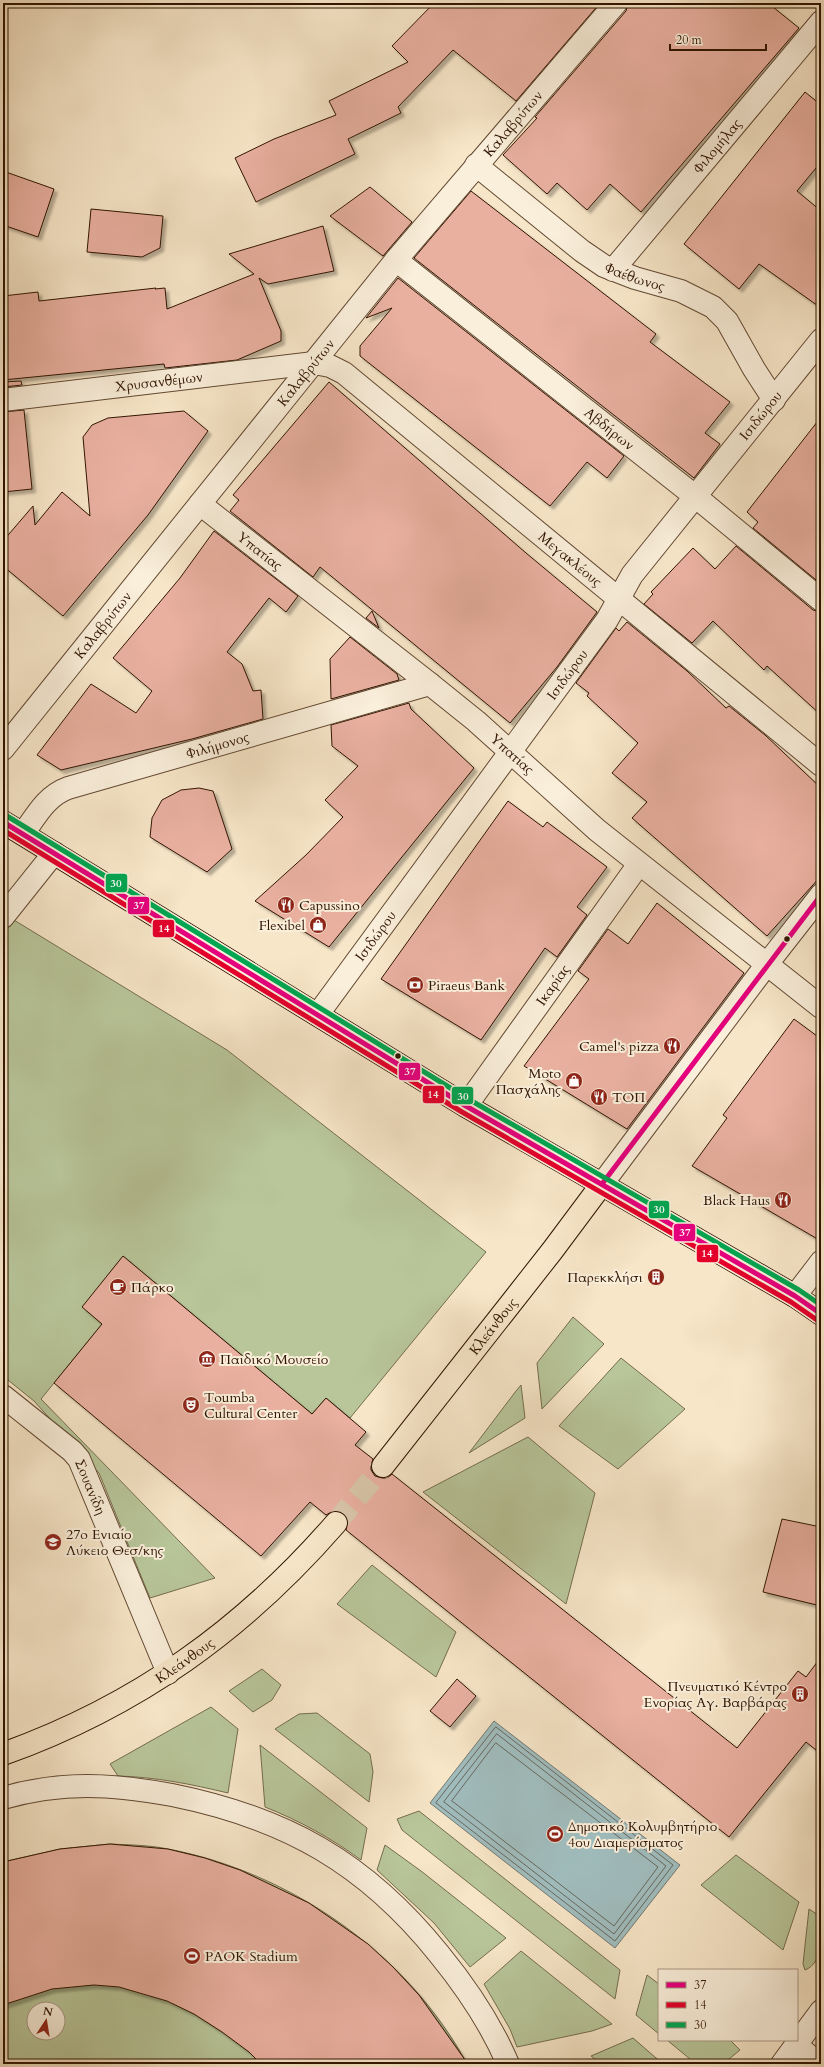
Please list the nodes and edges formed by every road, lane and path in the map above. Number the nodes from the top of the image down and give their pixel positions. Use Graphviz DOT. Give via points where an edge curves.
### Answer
graph roads {
  1 [pos="616,3"];
  2 [pos="821,22"];
  3 [pos="476,165"];
  4 [pos="396,260"];
  5 [pos="613,270"];
  6 [pos="821,340"];
  7 [pos="314,363"];
  8 [pos="3,400"];
  9 [pos="774,400"];
  10 [pos="696,497"];
  11 [pos="200,504"];
  12 [pos="620,598"];
  13 [pos="821,600"];
  14 [pos="430,684"];
  15 [pos="3,749"];
  16 [pos="509,751"];
  17 [pos="821,765"];
  18 [pos="3,822"];
  19 [pos="23,834"];
  20 [pos="54,853"];
  21 [pos="639,864"];
  22 [pos="821,895"];
  23 [pos="3,916"];
  24 [pos="767,964"];
  25 [pos="821,1007"];
  26 [pos="318,1014"];
  27 [pos="466,1106"];
  28 [pos="602,1184"];
  29 [pos="821,1262"];
  30 [pos="796,1296"];
  31 [pos="821,1314"];
  32 [pos="3,1396"];
  33 [pos="383,1466"];
  34 [pos="336,1523"];
  35 [pos="168,1673"];
  36 [pos="3,1754"];
  37 [pos="3,1798"];
  38 [pos="821,2011"];
  39 [pos="796,2045"];
  40 [pos="508,2064"];
  41 [pos="782,2064"];
  42 [pos="819,2064"];
  1 -- 3 [label="street, Καλαβρύτων"];
  2 -- 5 [label="street, Φιλομήλας"];
  3 -- 4 [label="street, Καλαβρύτων"];
  3 -- 5 [label="street, Φαέθωνος" via="582,251"];
  4 -- 7 [label="street, Καλαβρύτων"];
  4 -- 10 [label="street, Αβδήρων"];
  5 -- 9 [label="street, Φαέθωνος" via="682,292 713,307 730,326"];
  6 -- 9 [label="street, Ισιδώρου"];
  7 -- 8 [label="street, Χρυσανθέμων"];
  7 -- 11 [label="street, Καλαβρύτων"];
  7 -- 12 [label="street, Μεγακλέους" via="330,366 344,373"];
  9 -- 10 [label="street, Ισιδώρου"];
  10 -- 12 [label="street, Ισιδώρου" via="632,575"];
  10 -- 13 [label="street, Αβδήρων"];
  11 -- 14 [label="street, Υπατίας"];
  11 -- 15 [label="street, Καλαβρύτων"];
  12 -- 16 [label="street, Ισιδώρου"];
  12 -- 17 [label="street, Μεγακλέους"];
  14 -- 16 [label="street, Υπατίας"];
  14 -- 19 [label="street, Φιλήμονος" via="59,791 46,802"];
  16 -- 21 [label="street, Υπατίας"];
  16 -- 26 [label="street, Ισιδώρου"];
  18 -- 19 [label="main road"];
  19 -- 20 [label="main road"];
  20 -- 23 [label="street"];
  20 -- 26 [label="main road"];
  21 -- 24 [label="street, Υπατίας"];
  21 -- 27 [label="street, Ικαρίας"];
  22 -- 24 [label="street"];
  24 -- 25 [label="street, Υπατίας"];
  24 -- 28 [label="street"];
  26 -- 27 [label="main road"];
  27 -- 28 [label="main road"];
  28 -- 30 [label="main road"];
  28 -- 33 [label="main road, Κλεάνθους"];
  29 -- 30 [label="street"];
  30 -- 31 [label="main road"];
  32 -- 35 [label="street, Σουανίδη" via="79,1459"];
  34 -- 35 [label="main road, Κλεάνθους" via="263,1599 231,1627"];
  35 -- 36 [label="main road, Κλεάνθους" via="138,1692 62,1731"];
  37 -- 40 [label="street" via="61,1786 98,1786 153,1792 244,1814 306,1840 346,1864 388,1897 408,1917 457,1976 485,2019"];
  38 -- 39 [label="street"];
  39 -- 41 [label="street"];
  39 -- 42 [label="street"];
}
